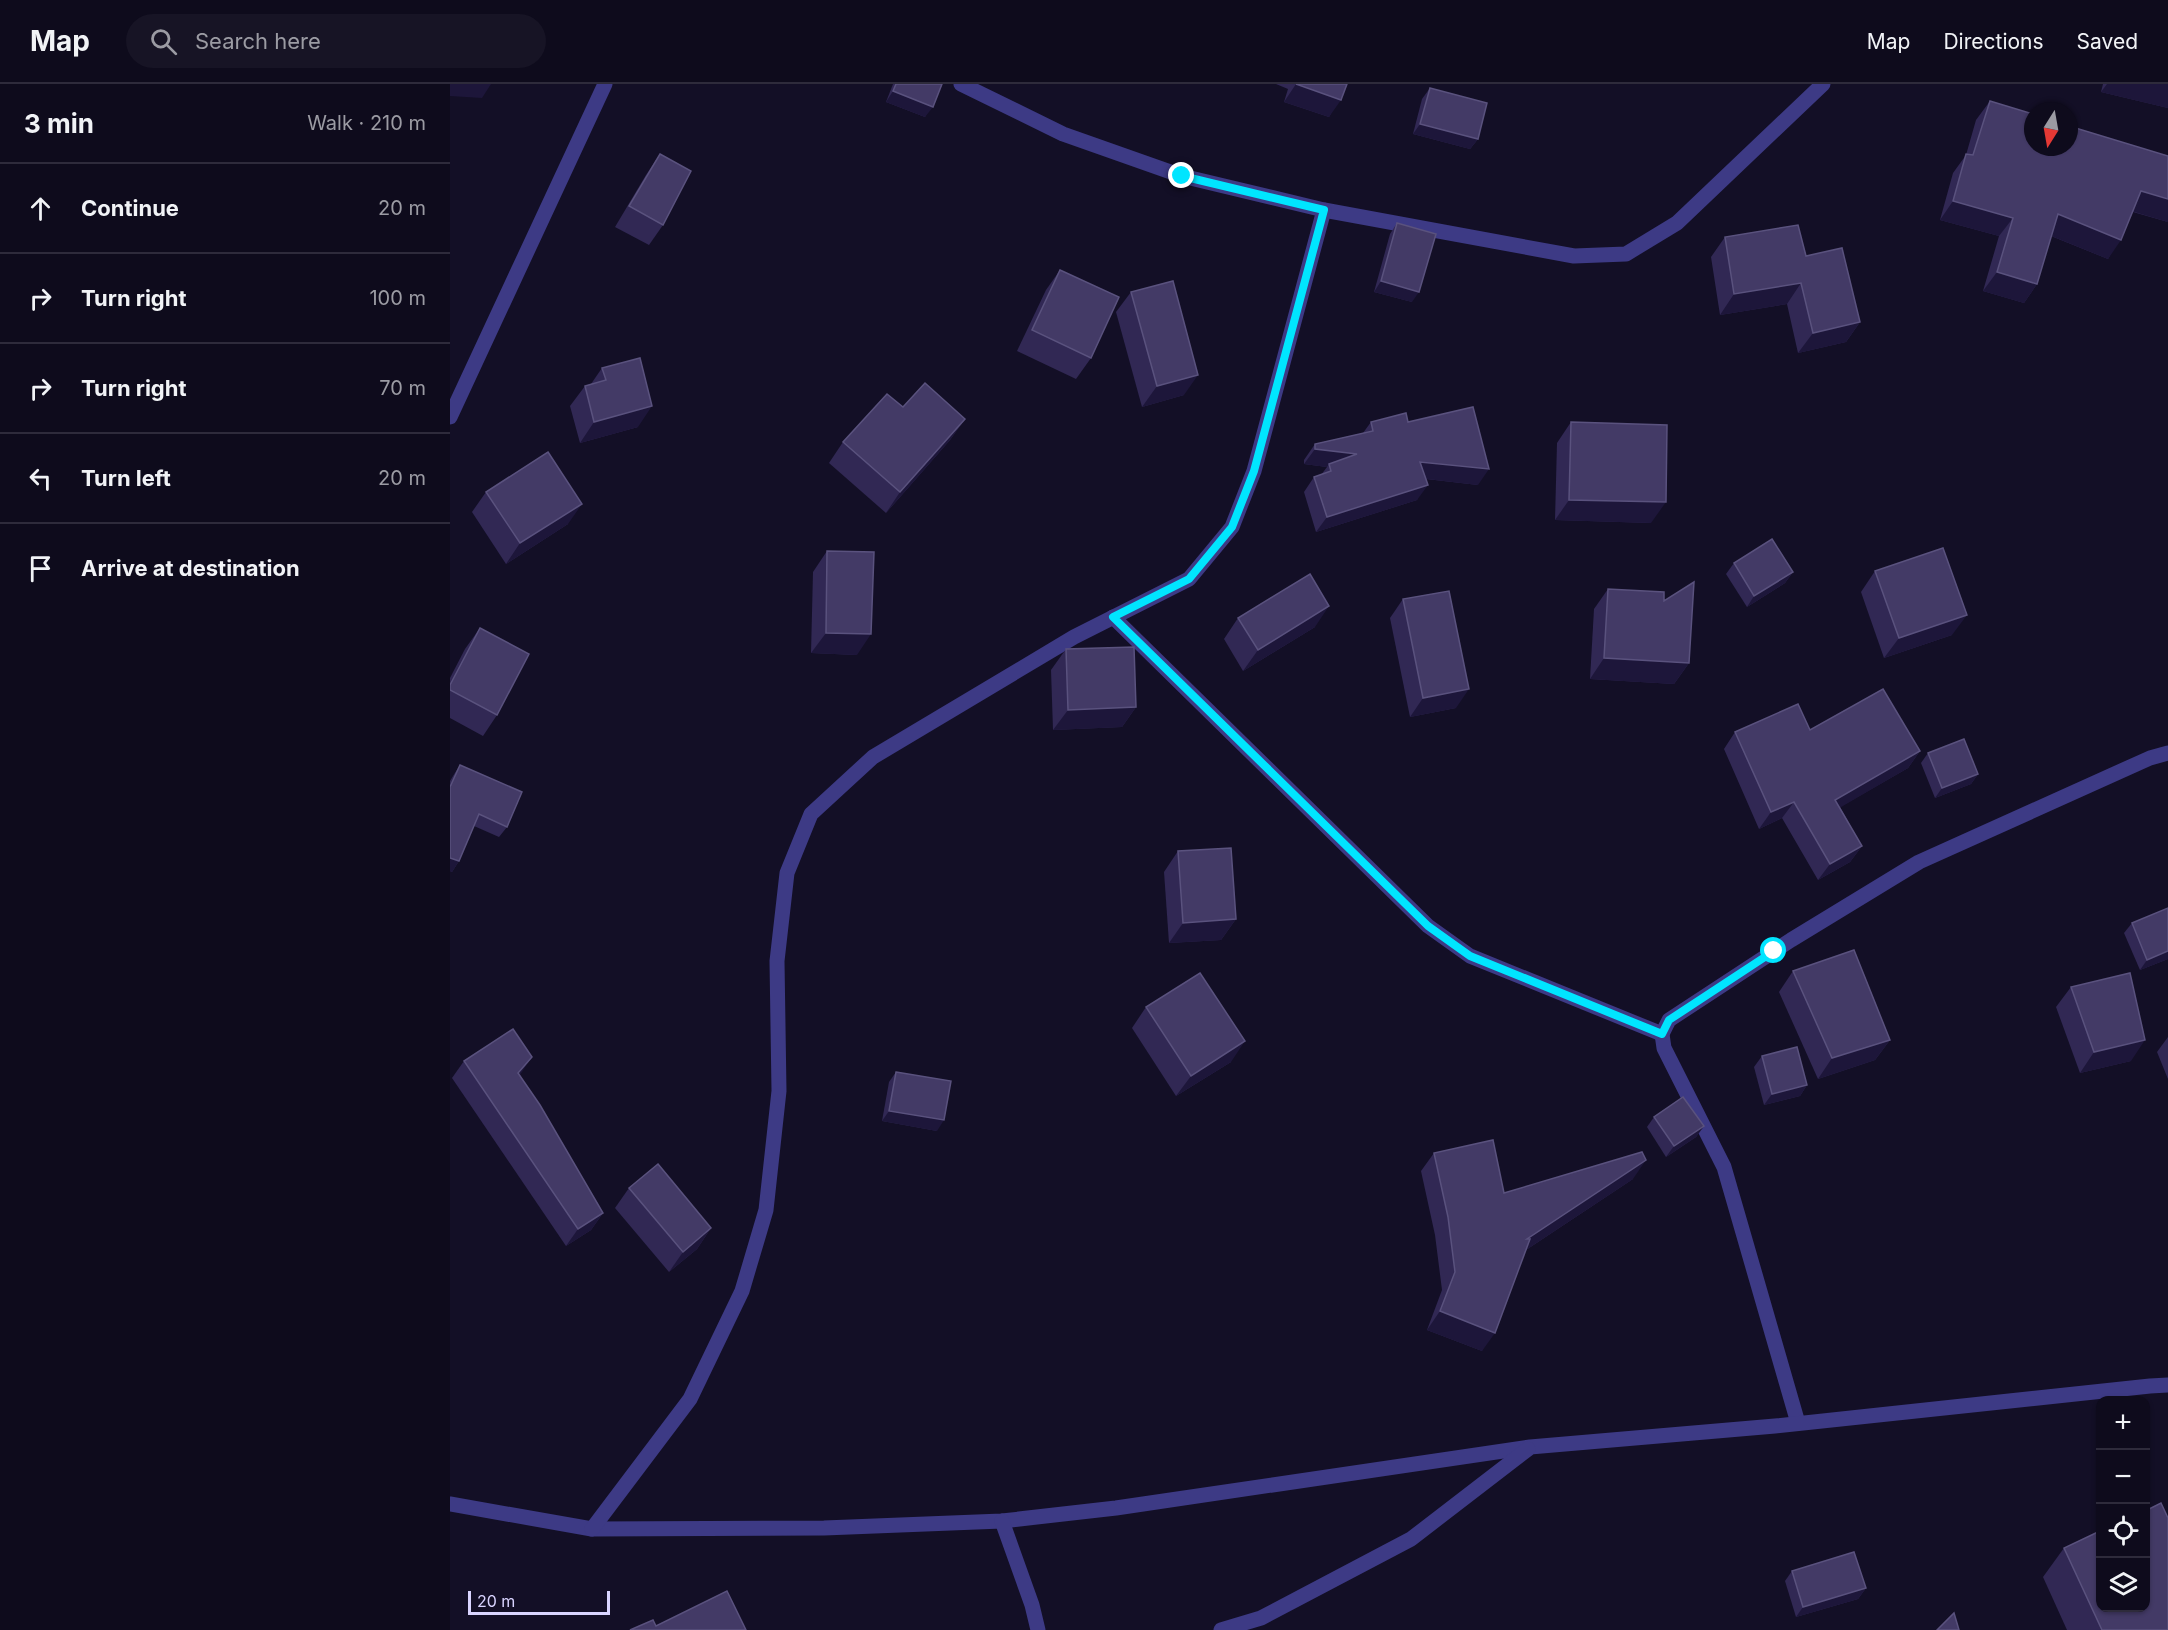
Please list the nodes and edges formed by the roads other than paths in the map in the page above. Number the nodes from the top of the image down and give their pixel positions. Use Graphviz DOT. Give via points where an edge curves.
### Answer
graph roads {
  1 [pos="605,84"];
  2 [pos="961,84"];
  3 [pos="1823,84"];
  4 [pos="1324,210"];
  5 [pos="450,417"];
  6 [pos="1113,617"];
  7 [pos="2168,753"];
  8 [pos="1662,1034"];
  9 [pos="2168,1386"];
  10 [pos="1798,1423"];
  11 [pos="1530,1447"];
  12 [pos="450,1504"];
  13 [pos="1002,1521"];
  14 [pos="592,1529"];
  15 [pos="1038,1630"];
  16 [pos="1221,1630"];
  1 -- 5 [label="street"];
  2 -- 4 [label="street" via="1062,134 1182,176"];
  3 -- 4 [label="street" via="1677,223 1626,254 1574,256"];
  4 -- 6 [label="street" via="1254,471 1232,527 1189,579"];
  6 -- 8 [label="street" via="1428,926 1470,956"];
  6 -- 14 [label="street" via="873,757 811,814 787,873 777,961 779,1091 766,1210 742,1291 690,1399"];
  7 -- 8 [label="street" via="1919,862 1669,1020"];
  8 -- 10 [label="street" via="1664,1048 1724,1167"];
  9 -- 10 [label="street"];
  10 -- 11 [label="street"];
  11 -- 13 [label="street"];
  11 -- 16 [label="street" via="1411,1539 1260,1618"];
  12 -- 14 [label="street"];
  13 -- 14 [label="street" via="824,1528"];
  13 -- 15 [label="street"];
}
